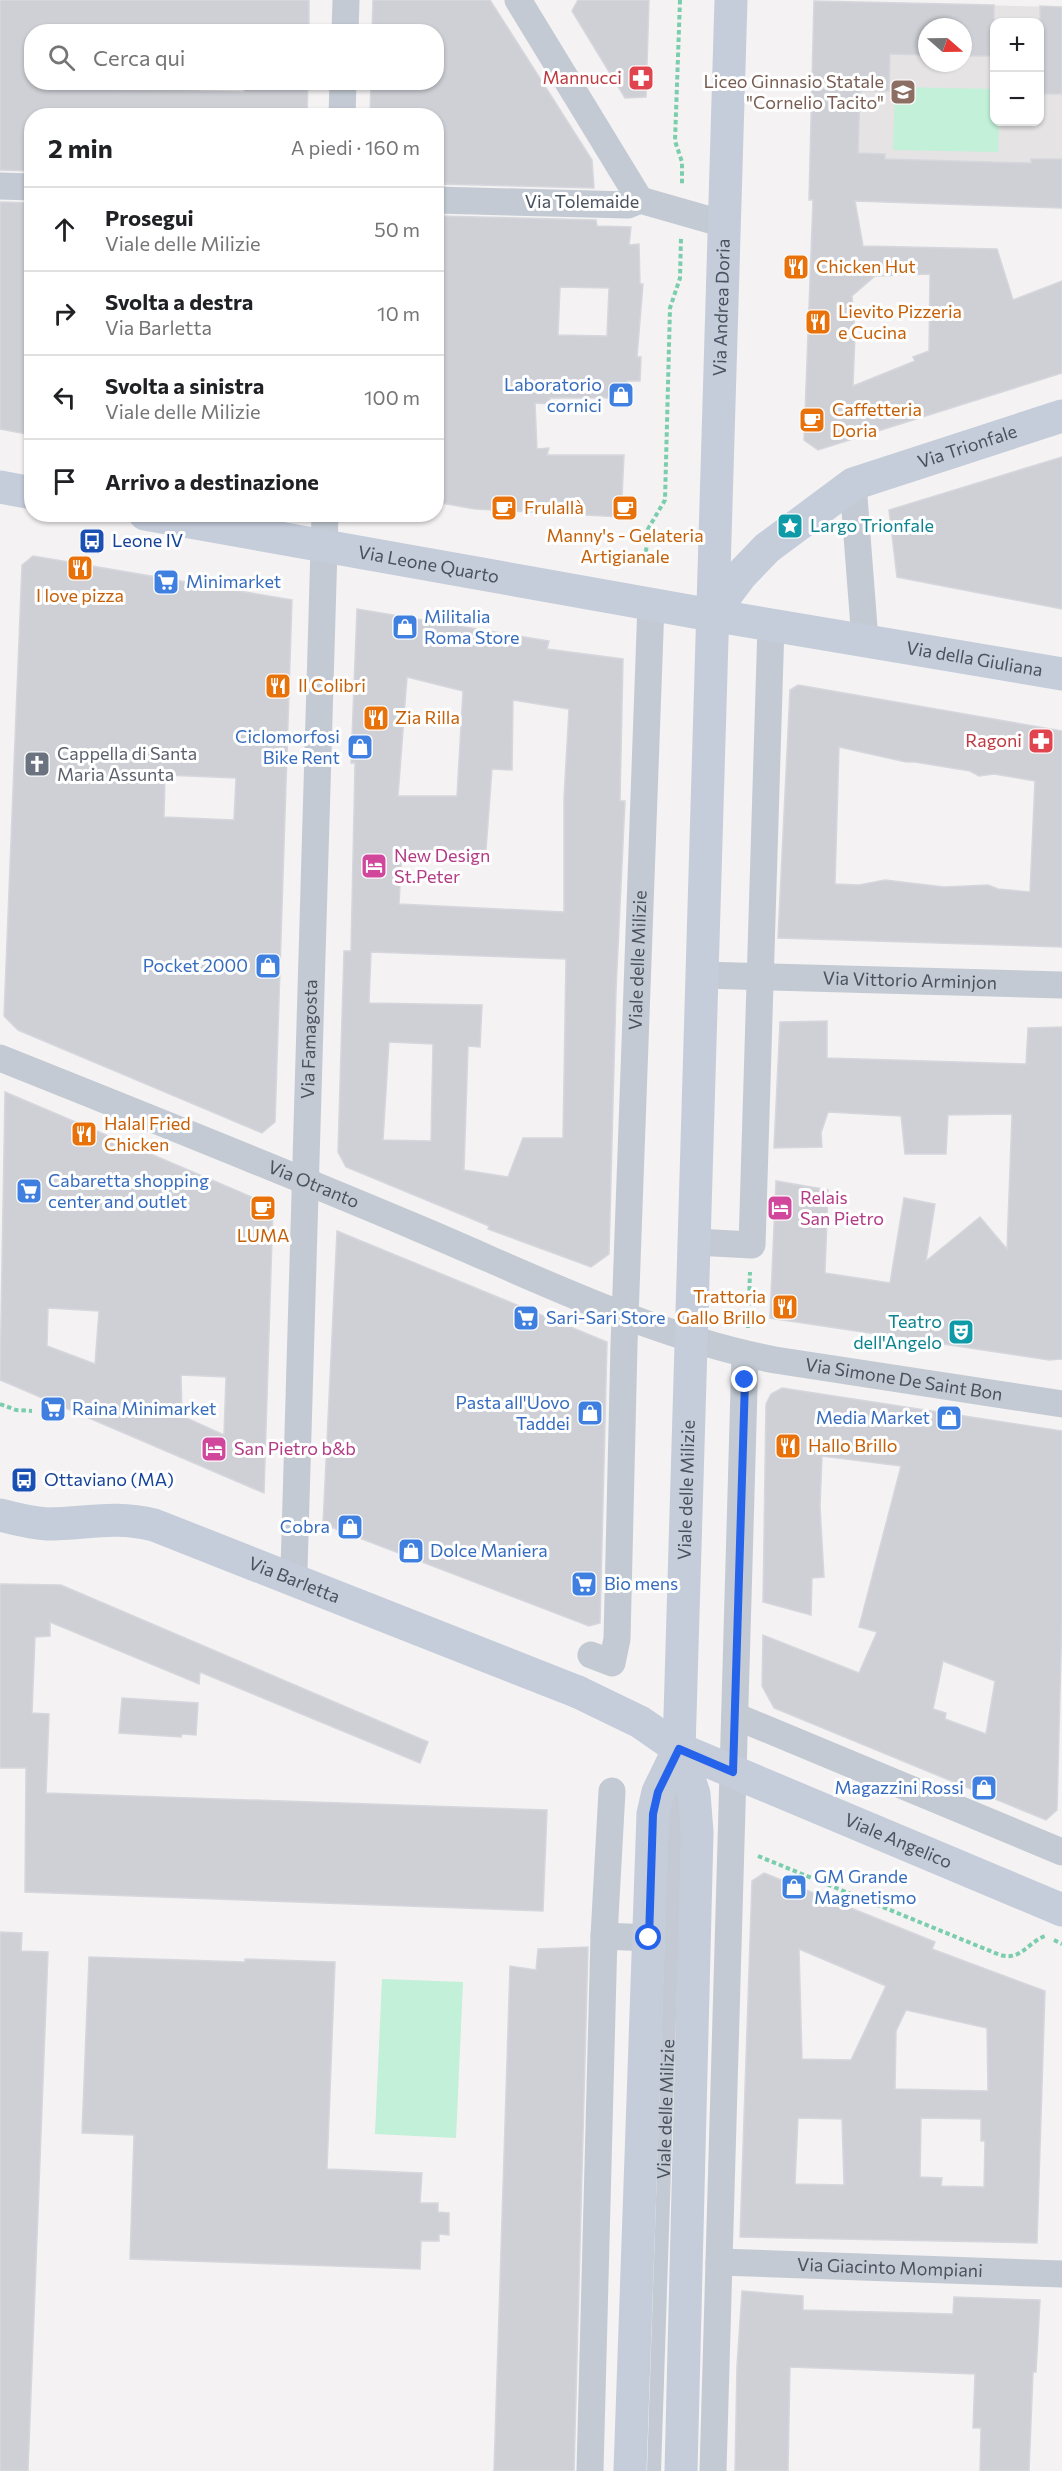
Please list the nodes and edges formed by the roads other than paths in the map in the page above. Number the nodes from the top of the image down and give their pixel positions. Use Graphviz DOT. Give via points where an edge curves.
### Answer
graph roads {
  1 [pos="346,0"];
  2 [pos="518,0"];
  3 [pos="731,0"];
  4 [pos="345,24"];
  5 [pos="343,90"];
  6 [pos="342,108"];
  7 [pos="0,186"];
  8 [pos="24,187"];
  9 [pos="444,200"];
  10 [pos="640,200"];
  11 [pos="724,224"];
  12 [pos="1062,416"];
  13 [pos="863,480"];
  14 [pos="0,488"];
  15 [pos="24,492"];
  16 [pos="188,522"];
  17 [pos="325,522"];
  18 [pos="324,547"];
  19 [pos="651,604"];
  20 [pos="711,615"];
  21 [pos="771,625"];
  22 [pos="876,642"];
  23 [pos="1062,674"];
  24 [pos="702,975"];
  25 [pos="760,976"];
  26 [pos="1062,985"];
  27 [pos="0,1058"];
  28 [pos="306,1180"];
  29 [pos="695,1242"];
  30 [pos="625,1316"];
  31 [pos="691,1338"];
  32 [pos="745,1354"];
  33 [pos="1062,1404"];
  34 [pos="0,1515"];
  35 [pos="295,1533"];
  36 [pos="294,1569"];
  37 [pos="602,1659"];
  38 [pos="735,1716"];
  39 [pos="679,1749"];
  40 [pos="733,1772"];
  41 [pos="612,1791"];
  42 [pos="1062,1852"];
  43 [pos="1053,1923"];
  44 [pos="604,1936"];
  45 [pos="649,1938"];
  46 [pos="708,2064"];
  47 [pos="719,2262"];
  48 [pos="1062,2274"];
  49 [pos="680,2467"];
  50 [pos="590,2471"];
  51 [pos="630,2471"];
  52 [pos="713,2471"];
  1 -- 4 [label="street"];
  2 -- 10 [label="street"];
  3 -- 11 [label="street, Via Andrea Doria"];
  5 -- 6 [label="street"];
  7 -- 8 [label="street"];
  9 -- 10 [label="street, Via Tolemaide" via="628,206"];
  10 -- 11 [label="street, Via Tolemaide"];
  11 -- 20 [label="street, Via Andrea Doria"];
  12 -- 13 [label="street, Via Trionfale"];
  13 -- 20 [label="street" via="766,548"];
  13 -- 22 [label="street"];
  14 -- 15 [label="street"];
  16 -- 18 [label="street, Via Leone Quarto"];
  17 -- 18 [label="street, Via Famagosta"];
  18 -- 19 [label="street, Via Leone Quarto"];
  18 -- 28 [label="street, Via Famagosta"];
  19 -- 20 [label="street, Via Leone Quarto"];
  19 -- 30 [label="street, Viale delle Milizie"];
  20 -- 21 [label="street"];
  20 -- 24 [label="street, Viale delle Milizie"];
  21 -- 22 [label="street"];
  21 -- 25 [label="street"];
  22 -- 23 [label="street, Via della Giuliana"];
  24 -- 25 [label="street, Via Vittorio Arminjon"];
  24 -- 29 [label="street, Viale delle Milizie"];
  25 -- 26 [label="street, Via Vittorio Arminjon"];
  25 -- 29 [label="street" via="752,1245"];
  27 -- 28 [label="street, Via Otranto"];
  28 -- 30 [label="street, Via Otranto"];
  28 -- 35 [label="street, Via Famagosta"];
  29 -- 31 [label="street, Viale delle Milizie"];
  30 -- 31 [label="street"];
  30 -- 37 [label="street, Viale delle Milizie" via="617,1639"];
  31 -- 32 [label="street, Via Simone De Saint Bon"];
  31 -- 39 [label="street, Viale delle Milizie"];
  32 -- 33 [label="street, Via Simone De Saint Bon"];
  32 -- 38 [label="street, Viale delle Milizie"];
  34 -- 39 [label="street, Via Barletta" via="44,1524 108,1518 154,1525 578,1692 633,1718"];
  35 -- 36 [label="street, Via Barletta"];
  38 -- 40 [label="street, Viale delle Milizie"];
  38 -- 42 [label="street"];
  39 -- 40 [label="street, Via Barletta"];
  39 -- 45 [label="street, Viale delle Milizie" via="658,1792 653,1814"];
  39 -- 46 [label="street, Viale delle Milizie" via="697,1810"];
  39 -- 49 [label="lane, Viale delle Milizie" via="675,1806"];
  40 -- 43 [label="street, Viale Angelico"];
  40 -- 46 [label="street, Viale delle Milizie"];
  41 -- 44 [label="street"];
  44 -- 45 [label="street"];
  44 -- 50 [label="street"];
  45 -- 51 [label="street, Viale delle Milizie"];
  46 -- 47 [label="street, Viale delle Milizie"];
  46 -- 49 [label="street, Viale delle Milizie"];
  47 -- 48 [label="street, Via Giacinto Mompiani"];
  47 -- 52 [label="street, Viale delle Milizie"];
}
